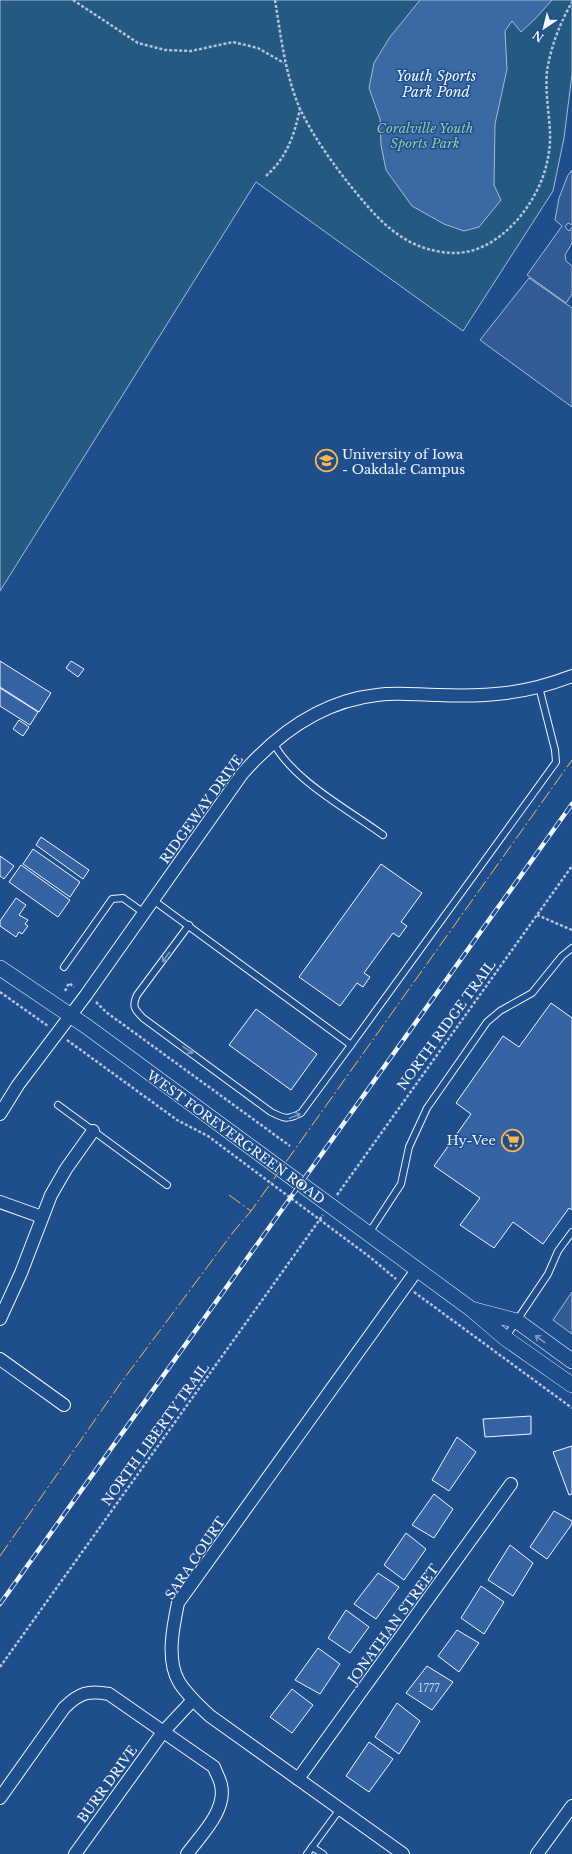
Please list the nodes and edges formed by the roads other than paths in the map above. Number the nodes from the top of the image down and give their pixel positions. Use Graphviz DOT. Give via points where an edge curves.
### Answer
graph roads {
  1 [pos="572,676"];
  2 [pos="539,687"];
  3 [pos="274,742"];
  4 [pos="383,835"];
  5 [pos="153,900"];
  6 [pos="144,913"];
  7 [pos="189,925"];
  8 [pos="572,948"];
  9 [pos="64,967"];
  10 [pos="0,968"];
  11 [pos="71,1015"];
  12 [pos="351,1045"];
  13 [pos="58,1105"];
  14 [pos="0,1114"];
  15 [pos="93,1131"];
  16 [pos="167,1185"];
  17 [pos="0,1202"];
  18 [pos="42,1217"];
  19 [pos="572,1232"];
  20 [pos="368,1234"];
  21 [pos="418,1270"];
  22 [pos="471,1308"];
  23 [pos="0,1320"];
  24 [pos="517,1321"];
  25 [pos="505,1338"];
  26 [pos="0,1359"];
  27 [pos="572,1361"];
  28 [pos="572,1385"];
  29 [pos="64,1405"];
  30 [pos="511,1484"];
  31 [pos="193,1700"];
  32 [pos="163,1732"];
  33 [pos="298,1779"];
  34 [pos="0,1798"];
  35 [pos="572,1806"];
  36 [pos="340,1809"];
  37 [pos="312,1846"];
  38 [pos="75,1854"];
  39 [pos="187,1854"];
  40 [pos="307,1854"];
  41 [pos="323,1854"];
  42 [pos="403,1854"];
  43 [pos="537,1854"];
  1 -- 2 [label="street, RIDGEWAY DRIVE"];
  2 -- 3 [label="street, RIDGEWAY DRIVE" via="499,695 378,695 334,706 308,717"];
  2 -- 12 [label="lane" via="556,762"];
  3 -- 4 [label="lane" via="279,754 295,773"];
  3 -- 5 [label="street, RIDGEWAY DRIVE" via="262,751 242,774"];
  5 -- 6 [label="street, RIDGEWAY DRIVE"];
  5 -- 7 [label="lane"];
  6 -- 9 [label="lane" via="123,898 112,900"];
  6 -- 11 [label="street, RIDGEWAY DRIVE"];
  7 -- 12 [label="lane"];
  7 -- 12 [label="lane, one-way" via="137,995 133,1004 134,1010 143,1018 284,1119 301,1113"];
  8 -- 20 [label="lane" via="562,956 532,993 500,1011 487,1022 427,1108 409,1147 401,1184"];
  10 -- 11 [label="street, WEST FOREVERGREEN ROAD"];
  11 -- 14 [label="street, RIDGEWAY DRIVE" via="18,1084"];
  11 -- 20 [label="street, WEST FOREVERGREEN ROAD"];
  13 -- 15 [label="lane"];
  15 -- 16 [label="lane"];
  15 -- 18 [label="street" via="55,1189"];
  17 -- 18 [label="street"];
  18 -- 23 [label="street"];
  19 -- 24 [label="lane"];
  20 -- 21 [label="street, WEST FOREVERGREEN ROAD"];
  21 -- 22 [label="street, WEST FOREVERGREEN ROAD"];
  21 -- 31 [label="street, SARA COURT" via="178,1604 172,1631 172,1656 178,1681"];
  22 -- 24 [label="street, WEST FOREVERGREEN ROAD"];
  22 -- 25 [label="street, WEST FOREVERGREEN ROAD"];
  24 -- 25 [label="lane"];
  27 -- 24 [label="street, WEST FOREVERGREEN ROAD, one-way"];
  25 -- 28 [label="street, WEST FOREVERGREEN ROAD"];
  26 -- 29 [label="street"];
  30 -- 33 [label="street, JONATHAN STREET"];
  31 -- 32 [label="street, BURR DRIVE"];
  31 -- 33 [label="street, SARA COURT" via="210,1716"];
  32 -- 34 [label="street" via="109,1694 94,1691 75,1696"];
  32 -- 38 [label="street, BURR DRIVE"];
  32 -- 39 [label="street" via="214,1767 221,1785 222,1797 217,1812"];
  33 -- 36 [label="street, SARA COURT"];
  35 -- 43 [label="street"];
  36 -- 37 [label="lane"];
  36 -- 42 [label="street, SARA COURT"];
  37 -- 40 [label="lane"];
  37 -- 41 [label="lane"];
}
